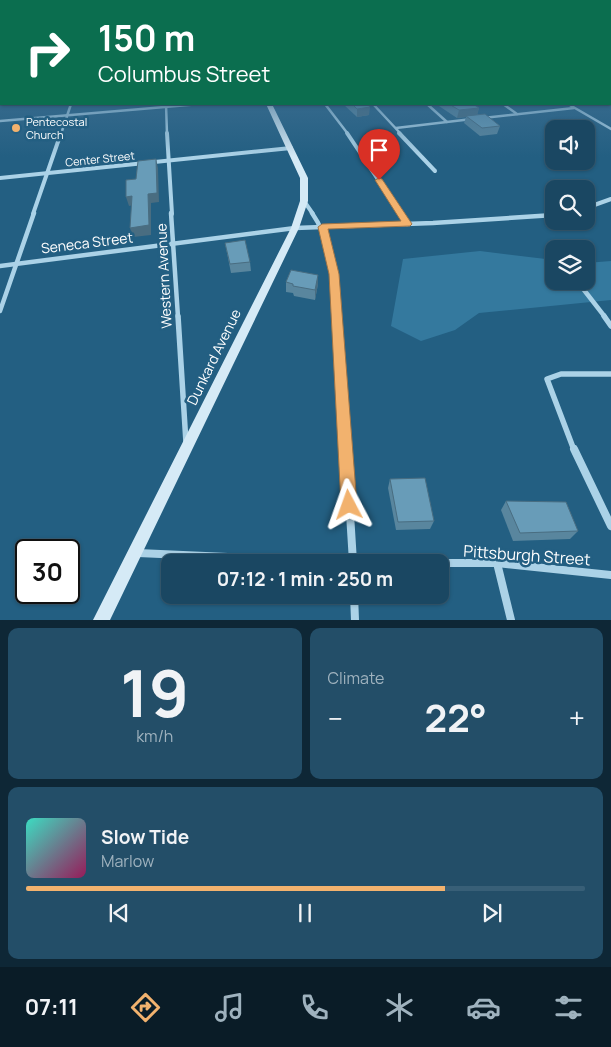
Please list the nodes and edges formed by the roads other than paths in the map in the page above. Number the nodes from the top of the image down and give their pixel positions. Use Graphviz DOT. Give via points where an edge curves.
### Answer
graph roads {
  1 [pos="71,105"];
  2 [pos="166,105"];
  3 [pos="270,105"];
  4 [pos="326,105"];
  5 [pos="374,105"];
  6 [pos="428,105"];
  7 [pos="504,105"];
  8 [pos="570,105"];
  9 [pos="574,108"];
  10 [pos="518,114"];
  11 [pos="67,115"];
  12 [pos="0,121"];
  13 [pos="447,122"];
  14 [pos="396,128"];
  15 [pos="611,129"];
  16 [pos="291,148"];
  17 [pos="169,160"];
  18 [pos="435,171"];
  19 [pos="47,174"];
  20 [pos="0,178"];
  21 [pos="611,198"];
  22 [pos="304,201"];
  23 [pos="595,204"];
  24 [pos="545,216"];
  25 [pos="407,224"];
  26 [pos="322,227"];
  27 [pos="295,228"];
  28 [pos="172,244"];
  29 [pos="16,264"];
  30 [pos="0,266"];
  31 [pos="584,290"];
  32 [pos="0,311"];
  33 [pos="611,326"];
  34 [pos="611,374"];
  35 [pos="186,446"];
  36 [pos="611,526"];
  37 [pos="134,553"];
  38 [pos="161,554"];
  39 [pos="352,554"];
  40 [pos="449,563"];
  41 [pos="497,563"];
  42 [pos="611,575"];
  43 [pos="354,604"];
  44 [pos="101,620"];
  45 [pos="355,620"];
  46 [pos="511,620"];
  1 -- 11 [label="street"];
  2 -- 11 [label="street"];
  2 -- 17 [label="street, Western Avenue"];
  3 -- 16 [label="main road, Dunkard Avenue"];
  4 -- 25 [label="street"];
  5 -- 14 [label="street"];
  6 -- 13 [label="street"];
  7 -- 10 [label="street"];
  8 -- 9 [label="street"];
  9 -- 10 [label="street"];
  9 -- 15 [label="street"];
  10 -- 13 [label="street"];
  11 -- 12 [label="street"];
  11 -- 19 [label="street"];
  13 -- 14 [label="street"];
  14 -- 18 [label="street"];
  16 -- 17 [label="street, Center Street"];
  16 -- 22 [label="main road, Dunkard Avenue" via="304,178"];
  17 -- 19 [label="street, Center Street"];
  17 -- 28 [label="street, Western Avenue"];
  19 -- 20 [label="street, Center Street"];
  19 -- 29 [label="street"];
  21 -- 23 [label="street"];
  22 -- 26 [label="street"];
  22 -- 27 [label="main road, Dunkard Avenue"];
  24 -- 25 [label="street, Seneca Street"];
  25 -- 26 [label="street, Seneca Street"];
  26 -- 27 [label="street, Seneca Street"];
  26 -- 39 [label="street" via="334,274"];
  27 -- 28 [label="street, Seneca Street"];
  27 -- 35 [label="main road, Dunkard Avenue"];
  28 -- 29 [label="street, Seneca Street"];
  28 -- 35 [label="street, Western Avenue"];
  29 -- 30 [label="street, Seneca Street"];
  29 -- 32 [label="street"];
  31 -- 33 [label="street"];
  34 -- 36 [label="street" via="561,374 547,379 570,441"];
  35 -- 37 [label="main road, Dunkard Avenue"];
  37 -- 38 [label="street"];
  37 -- 44 [label="main road, Dunkard Avenue"];
  40 -- 41 [label="street, Pittsburgh Street"];
  41 -- 42 [label="street, Pittsburgh Street"];
  41 -- 46 [label="street"];
  43 -- 45 [label="street"];
}
